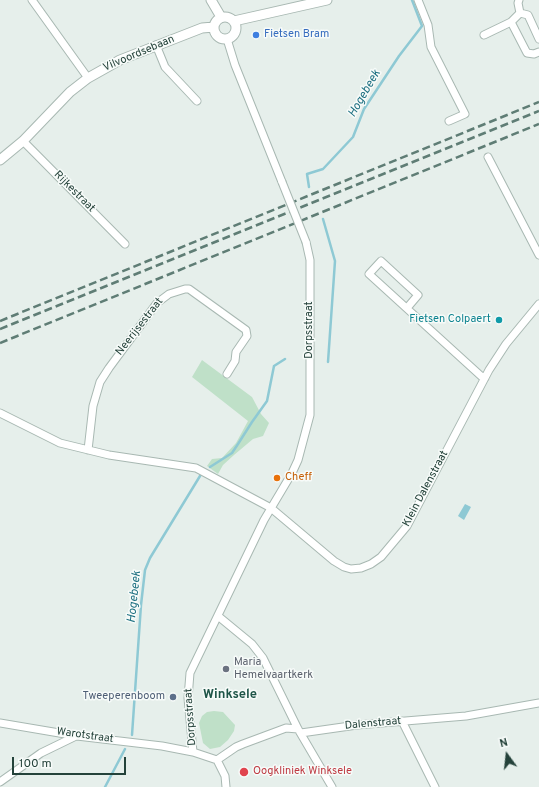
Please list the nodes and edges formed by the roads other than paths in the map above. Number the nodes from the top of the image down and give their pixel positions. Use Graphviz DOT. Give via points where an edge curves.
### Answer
graph roads {
  1 [pos="32,0"];
  2 [pos="211,0"];
  3 [pos="327,0"];
  4 [pos="418,0"];
  5 [pos="519,0"];
  6 [pos="520,13"];
  7 [pos="221,18"];
  8 [pos="234,22"];
  9 [pos="511,22"];
  10 [pos="214,27"];
  11 [pos="484,35"];
  12 [pos="227,39"];
  13 [pos="539,39"];
  14 [pos="156,45"];
  15 [pos="539,52"];
  16 [pos="88,78"];
  17 [pos="197,101"];
  18 [pos="449,121"];
  19 [pos="23,141"];
  20 [pos="488,157"];
  21 [pos="0,160"];
  22 [pos="125,244"];
  23 [pos="539,254"];
  24 [pos="539,304"];
  25 [pos="407,308"];
  26 [pos="227,374"];
  27 [pos="485,378"];
  28 [pos="0,413"];
  29 [pos="88,450"];
  30 [pos="271,508"];
  31 [pos="218,616"];
  32 [pos="539,703"];
  33 [pos="402,721"];
  34 [pos="0,723"];
  35 [pos="299,731"];
  36 [pos="77,736"];
  37 [pos="193,752"];
  38 [pos="217,760"];
  39 [pos="0,782"];
  40 [pos="226,787"];
  41 [pos="332,787"];
  42 [pos="435,787"];
  1 -- 16 [label="street"];
  2 -- 7 [label="street"];
  3 -- 8 [label="street"];
  4 -- 18 [label="street" via="428,25 431,47 465,114"];
  5 -- 6 [label="street"];
  6 -- 9 [label="street"];
  6 -- 13 [label="street" via="528,15"];
  7 -- 8 [label="street" via="230,18"];
  7 -- 10 [label="street"];
  8 -- 12 [label="street" via="236,30"];
  9 -- 11 [label="street"];
  9 -- 15 [label="street" via="527,53"];
  10 -- 12 [label="street" via="219,37"];
  10 -- 14 [label="street, Vilvoordsebaan" via="202,28"];
  12 -- 30 [label="street, Dorpsstraat, bridge" via="306,242 310,260 310,415 298,460"];
  14 -- 16 [label="street, Vilvoordsebaan" via="120,60"];
  14 -- 17 [label="street" via="165,67"];
  16 -- 19 [label="street, Vilvoordsebaan" via="70,92"];
  19 -- 21 [label="street, Vilvoordsebaan"];
  19 -- 22 [label="street, Rijkestraat"];
  20 -- 23 [label="street"];
  24 -- 27 [label="street, Klein Dalenstraat" via="506,344"];
  25 -- 25 [label="street" via="369,274 381,261 418,295"];
  25 -- 27 [label="street"];
  26 -- 29 [label="street, Neerijsestraat" via="236,361 236,352 247,336 246,330 189,289 168,294 157,303 100,382 93,406"];
  27 -- 30 [label="street, Klein Dalenstraat" via="407,526 386,552 371,564 361,568 344,567"];
  28 -- 29 [label="street" via="60,443"];
  29 -- 30 [label="street" via="196,468"];
  30 -- 31 [label="street, Dorpsstraat"];
  31 -- 35 [label="street" via="258,650"];
  31 -- 37 [label="street, Dorpsstraat" via="190,672 188,698"];
  32 -- 33 [label="street, Dalenstraat" via="466,716"];
  33 -- 35 [label="street, Dalenstraat"];
  33 -- 42 [label="street"];
  34 -- 36 [label="street, Warotstraat"];
  35 -- 38 [label="street, Dalenstraat" via="286,728 236,747"];
  35 -- 41 [label="street"];
  36 -- 37 [label="street, Warotstraat"];
  36 -- 39 [label="street" via="41,753"];
  37 -- 38 [label="street, Warotstraat"];
  38 -- 40 [label="street" via="225,776"];
}
